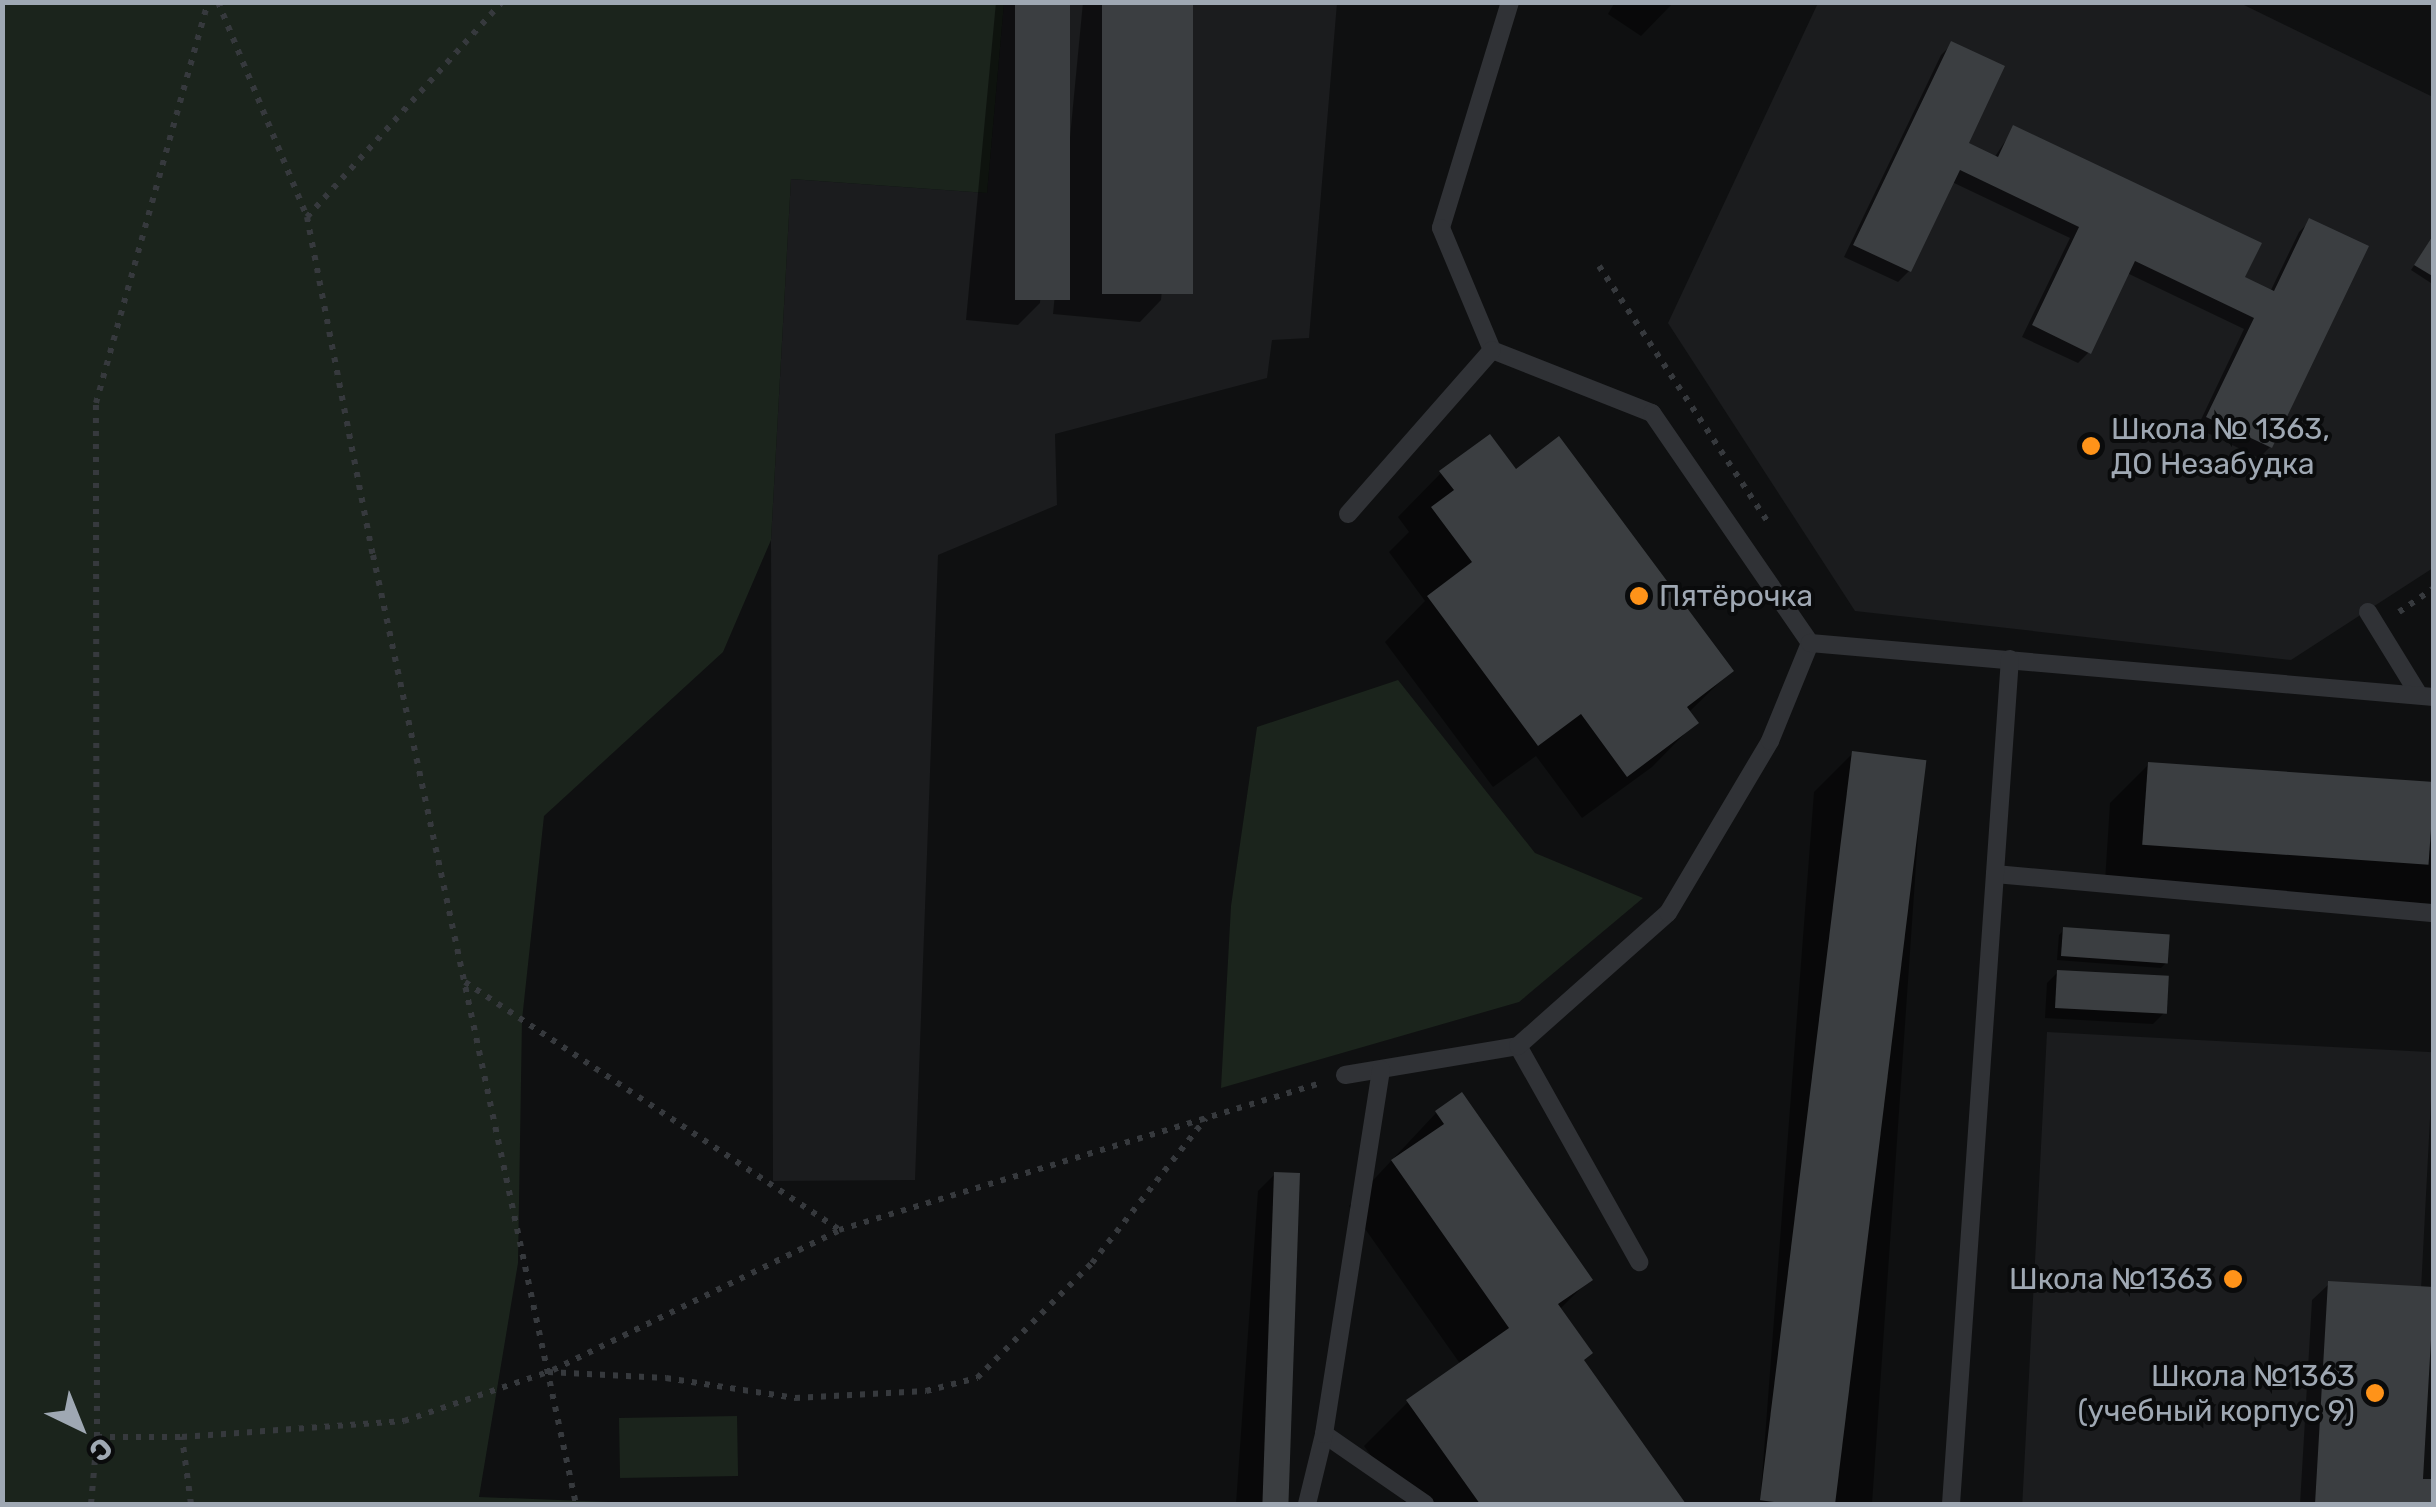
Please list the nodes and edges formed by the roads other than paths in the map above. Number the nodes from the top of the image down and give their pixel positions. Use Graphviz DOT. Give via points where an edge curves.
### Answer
graph roads {
  1 [pos="1510,2"];
  2 [pos="1492,350"];
  3 [pos="1348,514"];
  4 [pos="2372,619"];
  5 [pos="1810,642"];
  6 [pos="2010,660"];
  7 [pos="2426,696"];
  8 [pos="1994,874"];
  9 [pos="2434,913"];
  10 [pos="1518,1046"];
  11 [pos="1381,1068"];
  12 [pos="1346,1076"];
  13 [pos="1639,1262"];
  14 [pos="1324,1434"];
  15 [pos="1307,1504"];
  16 [pos="1425,1504"];
  17 [pos="1951,1504"];
  1 -- 2 [label="lane" via="1441,228"];
  2 -- 3 [label="lane"];
  2 -- 5 [label="lane" via="1652,413"];
  4 -- 7 [label="lane"];
  5 -- 6 [label="lane"];
  5 -- 10 [label="lane" via="1770,741 1668,914"];
  6 -- 7 [label="lane"];
  6 -- 8 [label="lane"];
  8 -- 9 [label="lane"];
  8 -- 17 [label="lane"];
  10 -- 11 [label="lane"];
  10 -- 13 [label="lane"];
  11 -- 12 [label="lane"];
  11 -- 14 [label="lane"];
  14 -- 15 [label="lane"];
  14 -- 16 [label="lane"];
}
